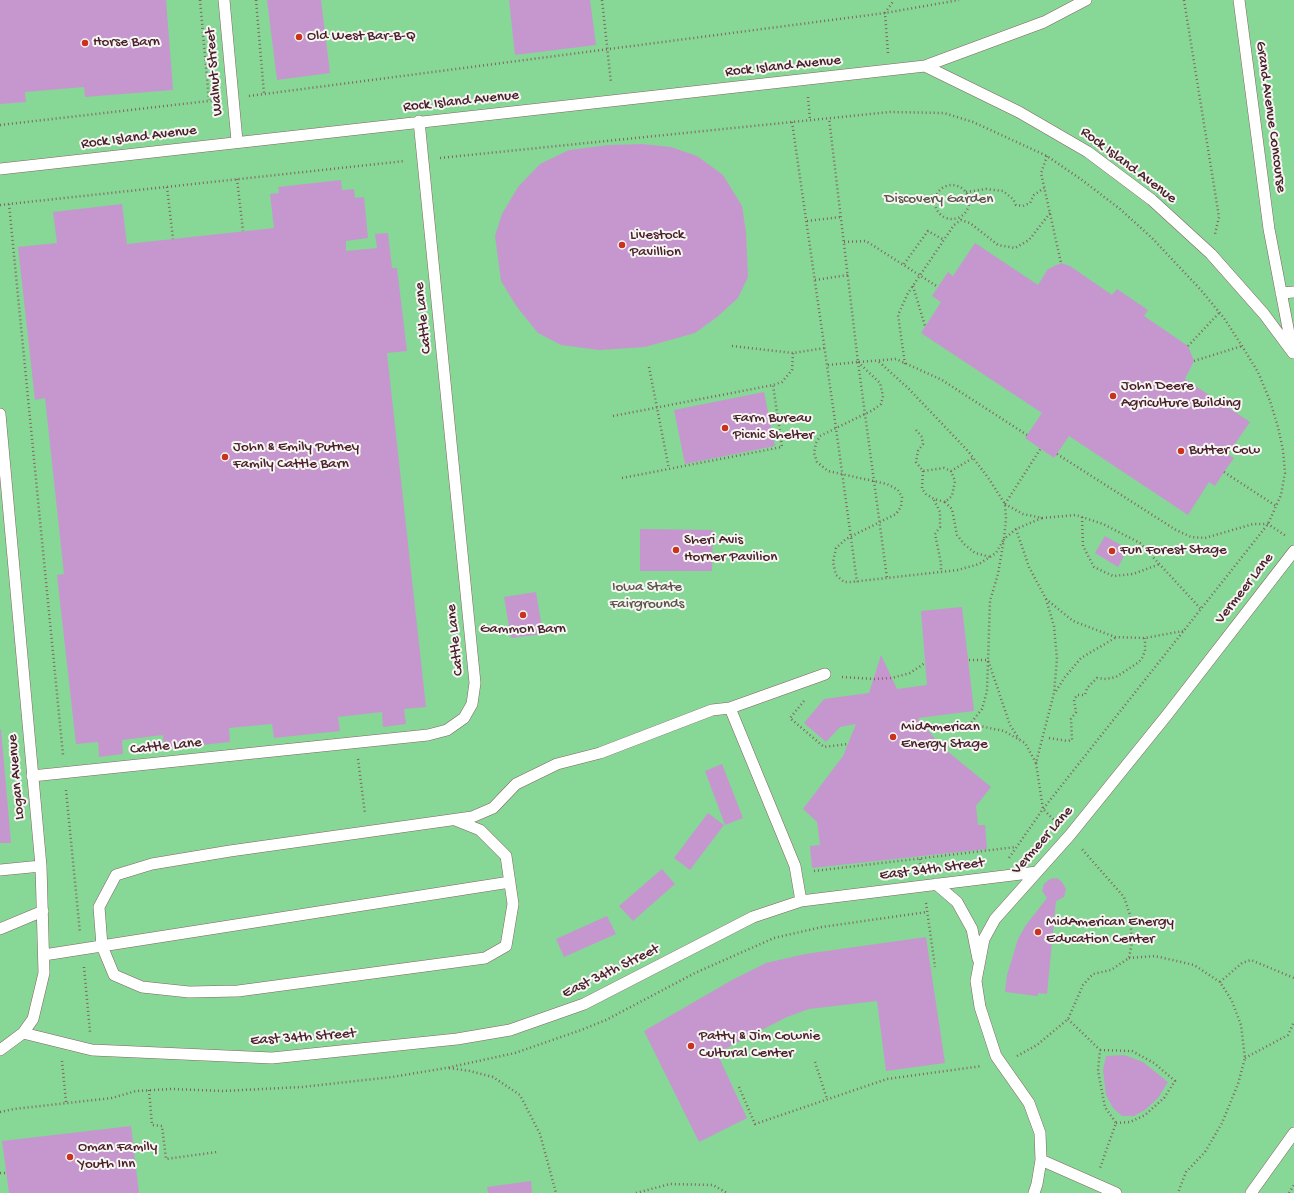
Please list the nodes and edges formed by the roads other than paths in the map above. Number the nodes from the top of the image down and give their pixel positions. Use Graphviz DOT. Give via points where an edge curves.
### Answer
graph roads {
  1 [pos="224,0"];
  2 [pos="1086,0"];
  3 [pos="1239,0"];
  4 [pos="925,66"];
  5 [pos="419,121"];
  6 [pos="237,141"];
  7 [pos="0,169"];
  8 [pos="1294,292"];
  9 [pos="1280,294"];
  10 [pos="1294,354"];
  11 [pos="0,414"];
  12 [pos="1292,546"];
  13 [pos="825,674"];
  14 [pos="730,708"];
  15 [pos="32,776"];
  16 [pos="454,820"];
  17 [pos="41,866"];
  18 [pos="0,870"];
  19 [pos="1037,872"];
  20 [pos="510,882"];
  21 [pos="936,884"];
  22 [pos="801,902"];
  23 [pos="43,911"];
  24 [pos="0,929"];
  25 [pos="102,946"];
  26 [pos="44,955"];
  27 [pos="979,966"];
  28 [pos="23,1033"];
  29 [pos="0,1050"];
  30 [pos="1294,1133"];
  31 [pos="1041,1160"];
  32 [pos="1034,1193"];
  33 [pos="1116,1193"];
  34 [pos="1251,1193"];
  1 -- 6 [label="lane, Walnut Street"];
  2 -- 4 [label="lane, Rock Island Avenue" via="1044,22"];
  3 -- 9 [label="lane, Grand Avenue Concourse"];
  4 -- 5 [label="lane, Rock Island Avenue"];
  4 -- 10 [label="lane, Rock Island Avenue" via="1020,112 1088,152 1152,200 1211,254 1264,314"];
  5 -- 6 [label="lane, Rock Island Avenue"];
  5 -- 15 [label="lane, Cattle Lane" via="475,683 472,704 464,718 447,730 428,736"];
  6 -- 7 [label="lane, Rock Island Avenue"];
  8 -- 9 [label="lane"];
  9 -- 10 [label="lane, Grand Avenue Concourse"];
  11 -- 15 [label="lane, Logan Avenue"];
  12 -- 19 [label="lane, Vermeer Lane" via="1167,715"];
  13 -- 14 [label="lane"];
  14 -- 16 [label="lane" via="712,710 600,753 557,764 516,784 493,808 472,817"];
  14 -- 22 [label="lane" via="795,866"];
  15 -- 17 [label="lane, Logan Avenue"];
  16 -- 20 [label="lane" via="480,830 506,856"];
  16 -- 25 [label="lane" via="230,851 152,864 116,875 99,907"];
  17 -- 18 [label="lane"];
  17 -- 23 [label="lane, Logan Avenue"];
  19 -- 21 [label="lane, East 34th Street"];
  19 -- 27 [label="lane, Vermeer Lane" via="995,919 984,939"];
  20 -- 25 [label="lane"];
  20 -- 25 [label="lane" via="513,904 506,946 485,958 238,991 189,992 142,987 114,975"];
  21 -- 22 [label="lane, East 34th Street"];
  21 -- 27 [label="lane" via="957,902 972,929"];
  22 -- 28 [label="lane, East 34th Street" via="753,917 584,1004 510,1030 457,1039 272,1058 92,1050"];
  23 -- 24 [label="lane"];
  23 -- 26 [label="lane, Logan Avenue"];
  25 -- 26 [label="lane"];
  26 -- 28 [label="lane, Logan Avenue" via="44,973 39,997 33,1019"];
  27 -- 31 [label="lane, Vermeer Lane" via="976,980 980,1007 996,1056 1029,1103 1040,1132"];
  28 -- 29 [label="lane, Logan Avenue"];
  30 -- 34 [label="lane"];
  31 -- 32 [label="lane, Vermeer Lane"];
  31 -- 33 [label="lane"];
}
